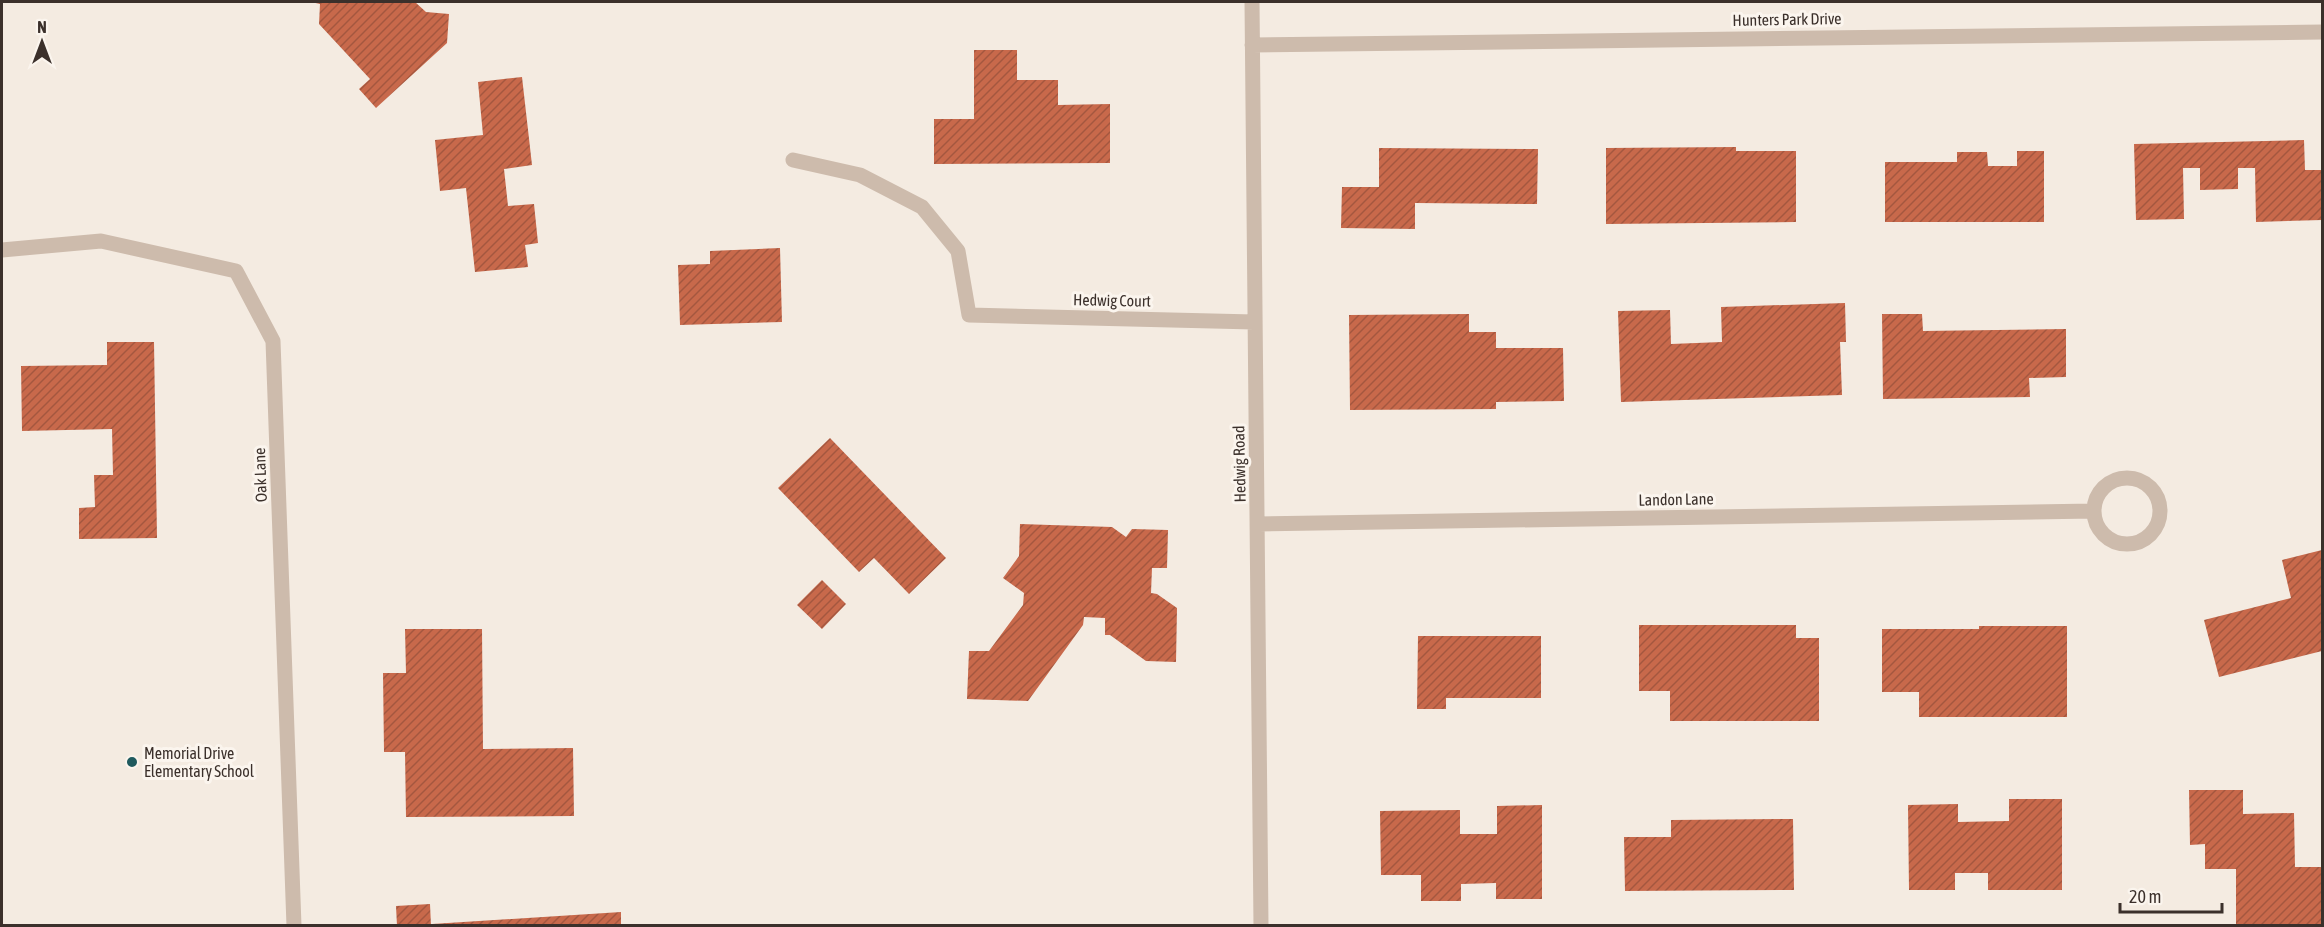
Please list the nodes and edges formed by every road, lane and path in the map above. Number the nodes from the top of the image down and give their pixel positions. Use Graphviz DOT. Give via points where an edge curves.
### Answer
graph roads {
  1 [pos="1252,2"];
  2 [pos="2322,32"];
  3 [pos="1252,45"];
  4 [pos="793,160"];
  5 [pos="2,250"];
  6 [pos="1254,322"];
  7 [pos="2094,511"];
  8 [pos="1259,524"];
  9 [pos="294,926"];
  10 [pos="1261,926"];
  1 -- 3 [label="street, Hedwig Road"];
  2 -- 3 [label="street, Hunters Park Drive"];
  3 -- 6 [label="street, Hedwig Road"];
  4 -- 6 [label="street, Hedwig Court" via="860,176 922,207 958,251 969,315"];
  5 -- 9 [label="street, Oak Lane" via="101,241 236,271 273,341"];
  6 -- 8 [label="street, Hedwig Road"];
  7 -- 7 [label="street" via="2096,500 2109,483 2129,478 2149,486 2156,494 2160,514 2151,534 2131,544 2119,543 2101,531"];
  7 -- 8 [label="street, Landon Lane"];
  8 -- 10 [label="street, Hedwig Road"];
}
